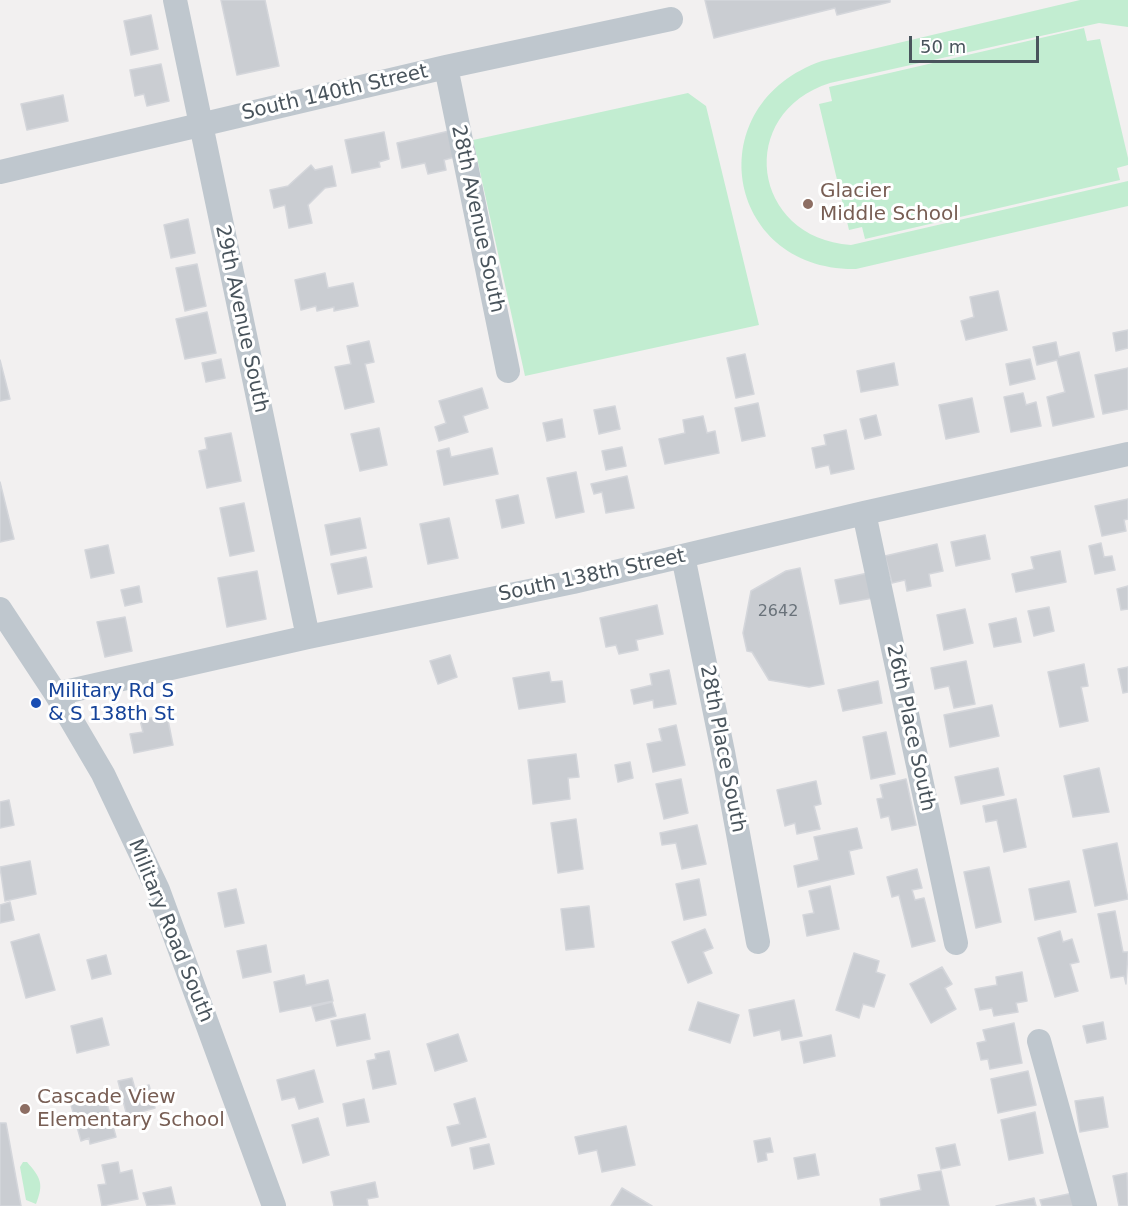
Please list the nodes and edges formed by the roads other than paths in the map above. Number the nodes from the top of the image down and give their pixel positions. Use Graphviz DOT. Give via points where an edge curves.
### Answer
graph roads {
  1 [pos="175,0"];
  2 [pos="671,19"];
  3 [pos="446,67"];
  4 [pos="200,124"];
  5 [pos="0,172"];
  6 [pos="508,371"];
  7 [pos="1128,454"];
  8 [pos="864,513"];
  9 [pos="683,556"];
  10 [pos="0,609"];
  11 [pos="308,637"];
  12 [pos="56,694"];
  13 [pos="758,942"];
  14 [pos="956,943"];
  15 [pos="1039,1041"];
  16 [pos="274,1206"];
  17 [pos="1085,1206"];
  1 -- 4 [label="street, 29th Avenue South"];
  2 -- 3 [label="street, South 140th Street"];
  3 -- 4 [label="street, South 140th Street"];
  3 -- 6 [label="street, 28th Avenue South"];
  4 -- 5 [label="street, South 140th Street"];
  4 -- 11 [label="street, 29th Avenue South"];
  7 -- 8 [label="street, South 138th Street"];
  8 -- 9 [label="street, South 138th Street"];
  8 -- 14 [label="street, 26th Place South"];
  9 -- 11 [label="street, South 138th Street"];
  9 -- 13 [label="street, 28th Place South"];
  10 -- 12 [label="street, Military Road South"];
  11 -- 12 [label="street, South 138th Street"];
  12 -- 16 [label="street, Military Road South" via="103,774 158,890"];
  15 -- 17 [label="street"];
}
